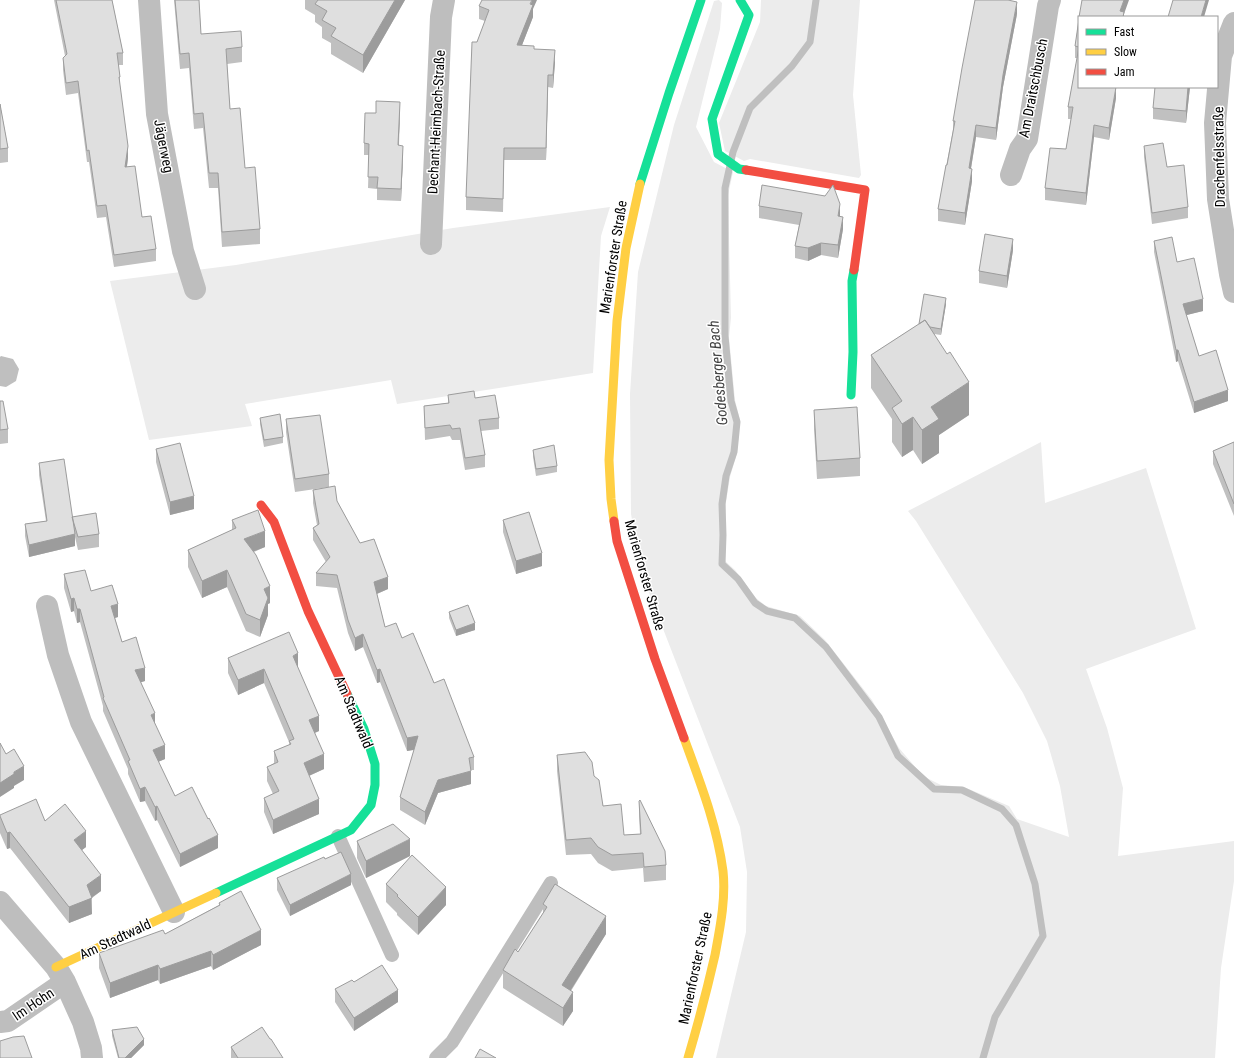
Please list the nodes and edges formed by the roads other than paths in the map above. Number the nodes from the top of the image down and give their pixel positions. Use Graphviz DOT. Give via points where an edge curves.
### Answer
graph roads {
  1 [pos="149,0"];
  2 [pos="444,0"];
  3 [pos="701,0"];
  4 [pos="740,0"];
  5 [pos="1050,0"];
  6 [pos="1234,23"];
  7 [pos="1011,175"];
  8 [pos="431,244"];
  9 [pos="195,289"];
  10 [pos="1234,292"];
  11 [pos="851,395"];
  12 [pos="261,505"];
  13 [pos="47,606"];
  14 [pos="338,836"];
  15 [pos="550,883"];
  16 [pos="0,902"];
  17 [pos="174,912"];
  18 [pos="392,955"];
  19 [pos="60,975"];
  20 [pos="0,1022"];
  21 [pos="92,1058"];
  22 [pos="436,1058"];
  23 [pos="688,1058"];
  1 -- 9 [label="street, Jägerweg" via="157,114 184,251"];
  2 -- 8 [label="street, Dechant-Heimbach-Straße" via="441,17"];
  3 -- 23 [label="street, Marienforster Straße" via="668,93 637,194 626,248 617,321 609,460 611,499 618,541 655,659 711,813 723,873 719,935 705,1001"];
  4 -- 11 [label="street" via="749,15 712,119 718,154 740,169 864,190 852,281"];
  5 -- 7 [label="street, Am Draitschbusch" via="1027,139 1020,149"];
  6 -- 10 [label="street, Drachenfelsstraße" via="1221,56 1215,123 1218,199"];
  12 -- 14 [label="street, Am Stadtwald" via="274,522 308,611 364,729 375,764 375,785 371,805 351,830"];
  13 -- 17 [label="street" via="58,655 81,722"];
  14 -- 17 [label="street, Am Stadtwald"];
  14 -- 18 [label="lane"];
  15 -- 22 [label="lane" via="452,1042"];
  16 -- 19 [label="street"];
  17 -- 19 [label="street, Am Stadtwald"];
  19 -- 20 [label="street, Im Hohn" via="8,1021"];
  19 -- 21 [label="street" via="83,1022"];
}
